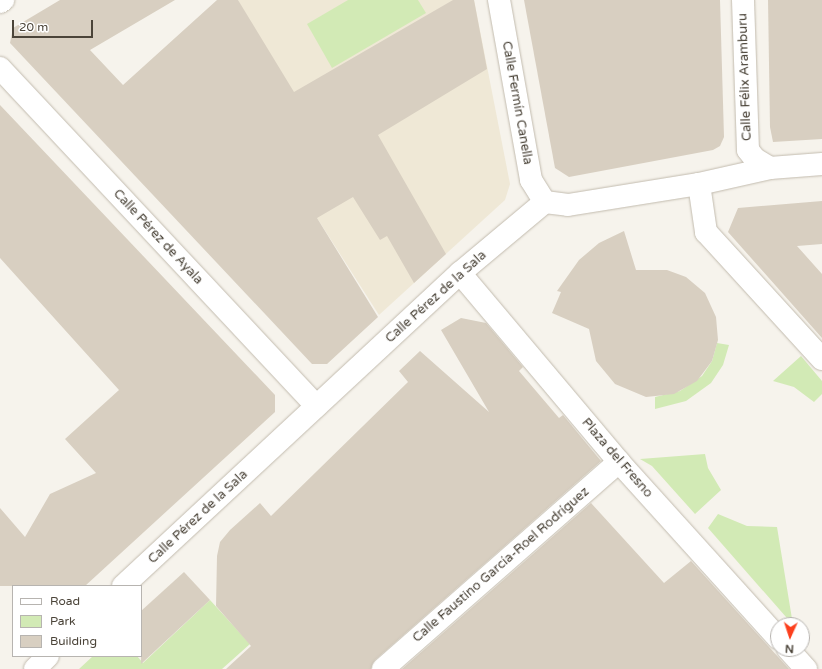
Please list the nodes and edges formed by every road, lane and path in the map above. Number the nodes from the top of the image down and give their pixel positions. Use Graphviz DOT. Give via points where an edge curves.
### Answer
graph roads {
  1 [pos="3,0"];
  2 [pos="499,0"];
  3 [pos="743,0"];
  4 [pos="0,2"];
  5 [pos="0,68"];
  6 [pos="822,164"];
  7 [pos="770,168"];
  8 [pos="699,184"];
  9 [pos="545,202"];
  10 [pos="460,273"];
  11 [pos="822,359"];
  12 [pos="316,406"];
  13 [pos="619,462"];
  14 [pos="124,585"];
  15 [pos="770,629"];
  16 [pos="47,657"];
  17 [pos="795,657"];
  18 [pos="35,669"];
  19 [pos="383,669"];
  20 [pos="806,669"];
  1 -- 4 [label="street"];
  2 -- 9 [label="street, Calle Fermín Canella" via="531,180"];
  3 -- 7 [label="street, Calle Félix Aramburu" via="748,150 755,159"];
  5 -- 12 [label="street, Calle Pérez de Ayala"];
  6 -- 7 [label="street"];
  7 -- 8 [label="street"];
  8 -- 9 [label="street" via="568,205"];
  8 -- 11 [label="street" via="706,232"];
  9 -- 10 [label="street, Calle Pérez de la Sala"];
  10 -- 12 [label="street, Calle Pérez de la Sala"];
  10 -- 13 [label="street, Plaza del Fresno"];
  12 -- 14 [label="street, Calle Pérez de la Sala"];
  13 -- 15 [label="street, Plaza del Fresno"];
  13 -- 19 [label="street, Calle Faustino García-Roel Rodríguez"];
  16 -- 18 [label="street"];
  17 -- 20 [label="street"];
}
